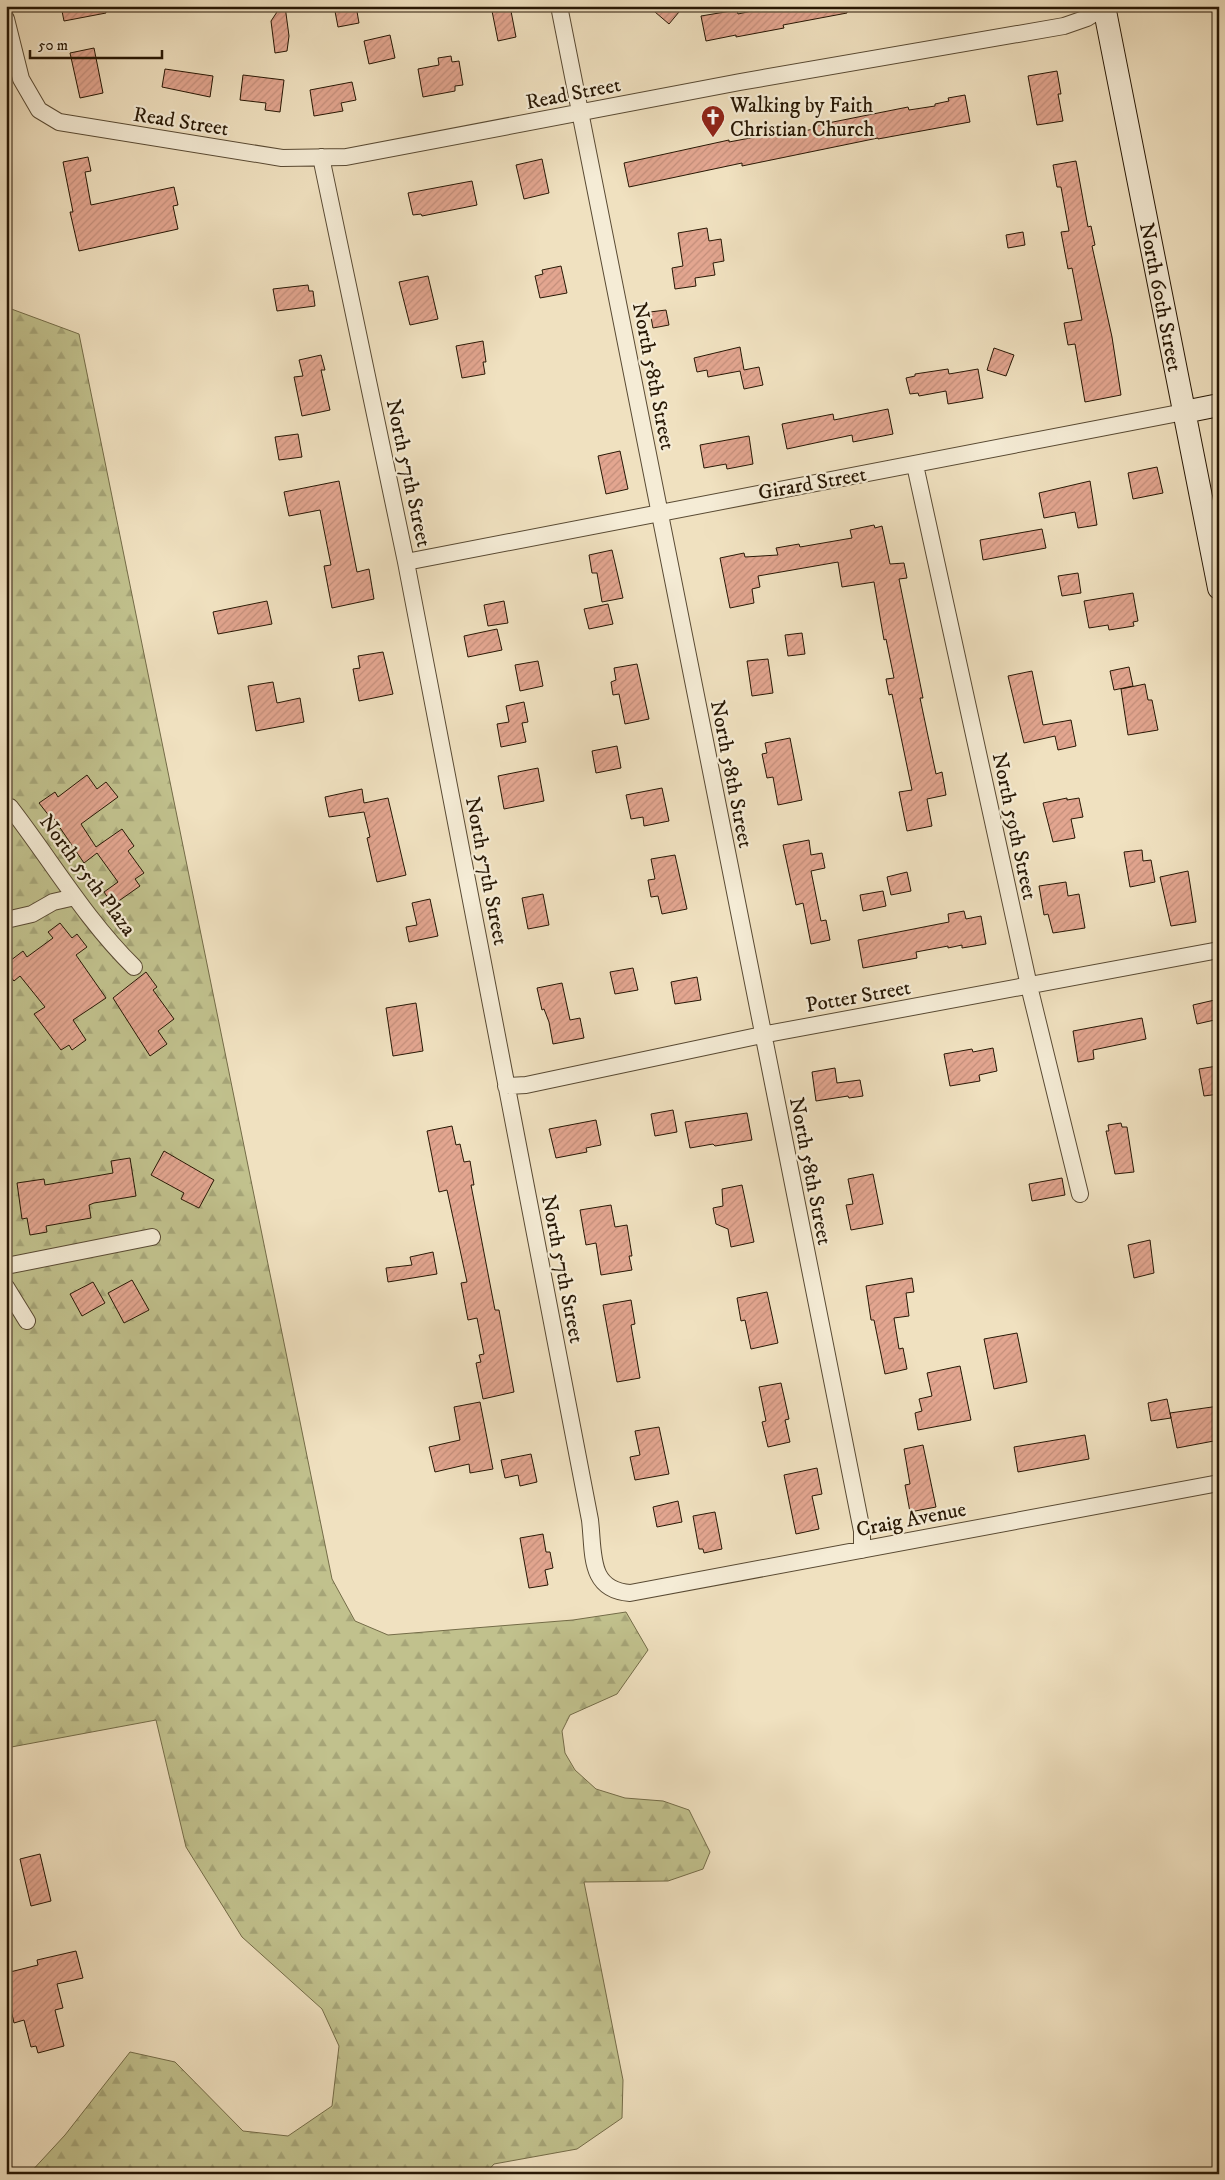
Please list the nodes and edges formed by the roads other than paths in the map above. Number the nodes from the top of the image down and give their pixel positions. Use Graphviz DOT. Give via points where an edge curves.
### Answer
graph roads {
  1 [pos="559,6"];
  2 [pos="1105,7"];
  3 [pos="6,19"];
  4 [pos="581,112"];
  5 [pos="321,158"];
  6 [pos="1219,405"];
  7 [pos="1184,412"];
  8 [pos="915,465"];
  9 [pos="659,514"];
  10 [pos="406,562"];
  11 [pos="1219,588"];
  12 [pos="10,807"];
  13 [pos="74,897"];
  14 [pos="6,920"];
  15 [pos="1219,950"];
  16 [pos="134,967"];
  17 [pos="1029,986"];
  18 [pos="762,1035"];
  19 [pos="506,1086"];
  20 [pos="1080,1194"];
  21 [pos="152,1237"];
  22 [pos="6,1266"];
  23 [pos="6,1287"];
  24 [pos="27,1321"];
  25 [pos="1219,1483"];
  26 [pos="862,1550"];
  27 [pos="611,1589"];
  1 -- 4 [label="street, North 58th Street"];
  2 -- 4 [label="street, Read Street" via="1064,26"];
  2 -- 7 [label="main road, North 60th Street"];
  3 -- 5 [label="street, Read Street" via="21,79 39,110 59,122 282,158"];
  4 -- 5 [label="street, Read Street" via="346,157"];
  4 -- 9 [label="street, North 58th Street"];
  5 -- 10 [label="street, North 57th Street"];
  6 -- 7 [label="main road, Girard Street"];
  7 -- 8 [label="street, Girard Street"];
  7 -- 11 [label="main road, North 60th Street"];
  8 -- 9 [label="street, Girard Street"];
  8 -- 17 [label="street, North 59th Street"];
  9 -- 10 [label="street, Girard Street"];
  9 -- 18 [label="street, North 58th Street"];
  10 -- 19 [label="street, North 57th Street"];
  12 -- 13 [label="street, North 55th Plaza"];
  13 -- 14 [label="street" via="53,902 32,914"];
  13 -- 16 [label="street, North 55th Plaza"];
  15 -- 17 [label="street, Potter Street"];
  17 -- 18 [label="street, Potter Street"];
  17 -- 20 [label="street, North 59th Street"];
  18 -- 19 [label="street, Potter Street" via="526,1085"];
  18 -- 26 [label="street, North 58th Street" via="862,1531"];
  19 -- 27 [label="street, North 57th Street" via="588,1511 596,1571 600,1580"];
  21 -- 22 [label="street"];
  23 -- 24 [label="street"];
  25 -- 26 [label="street, Craig Avenue"];
  26 -- 27 [label="street, Craig Avenue" via="630,1593"];
}
